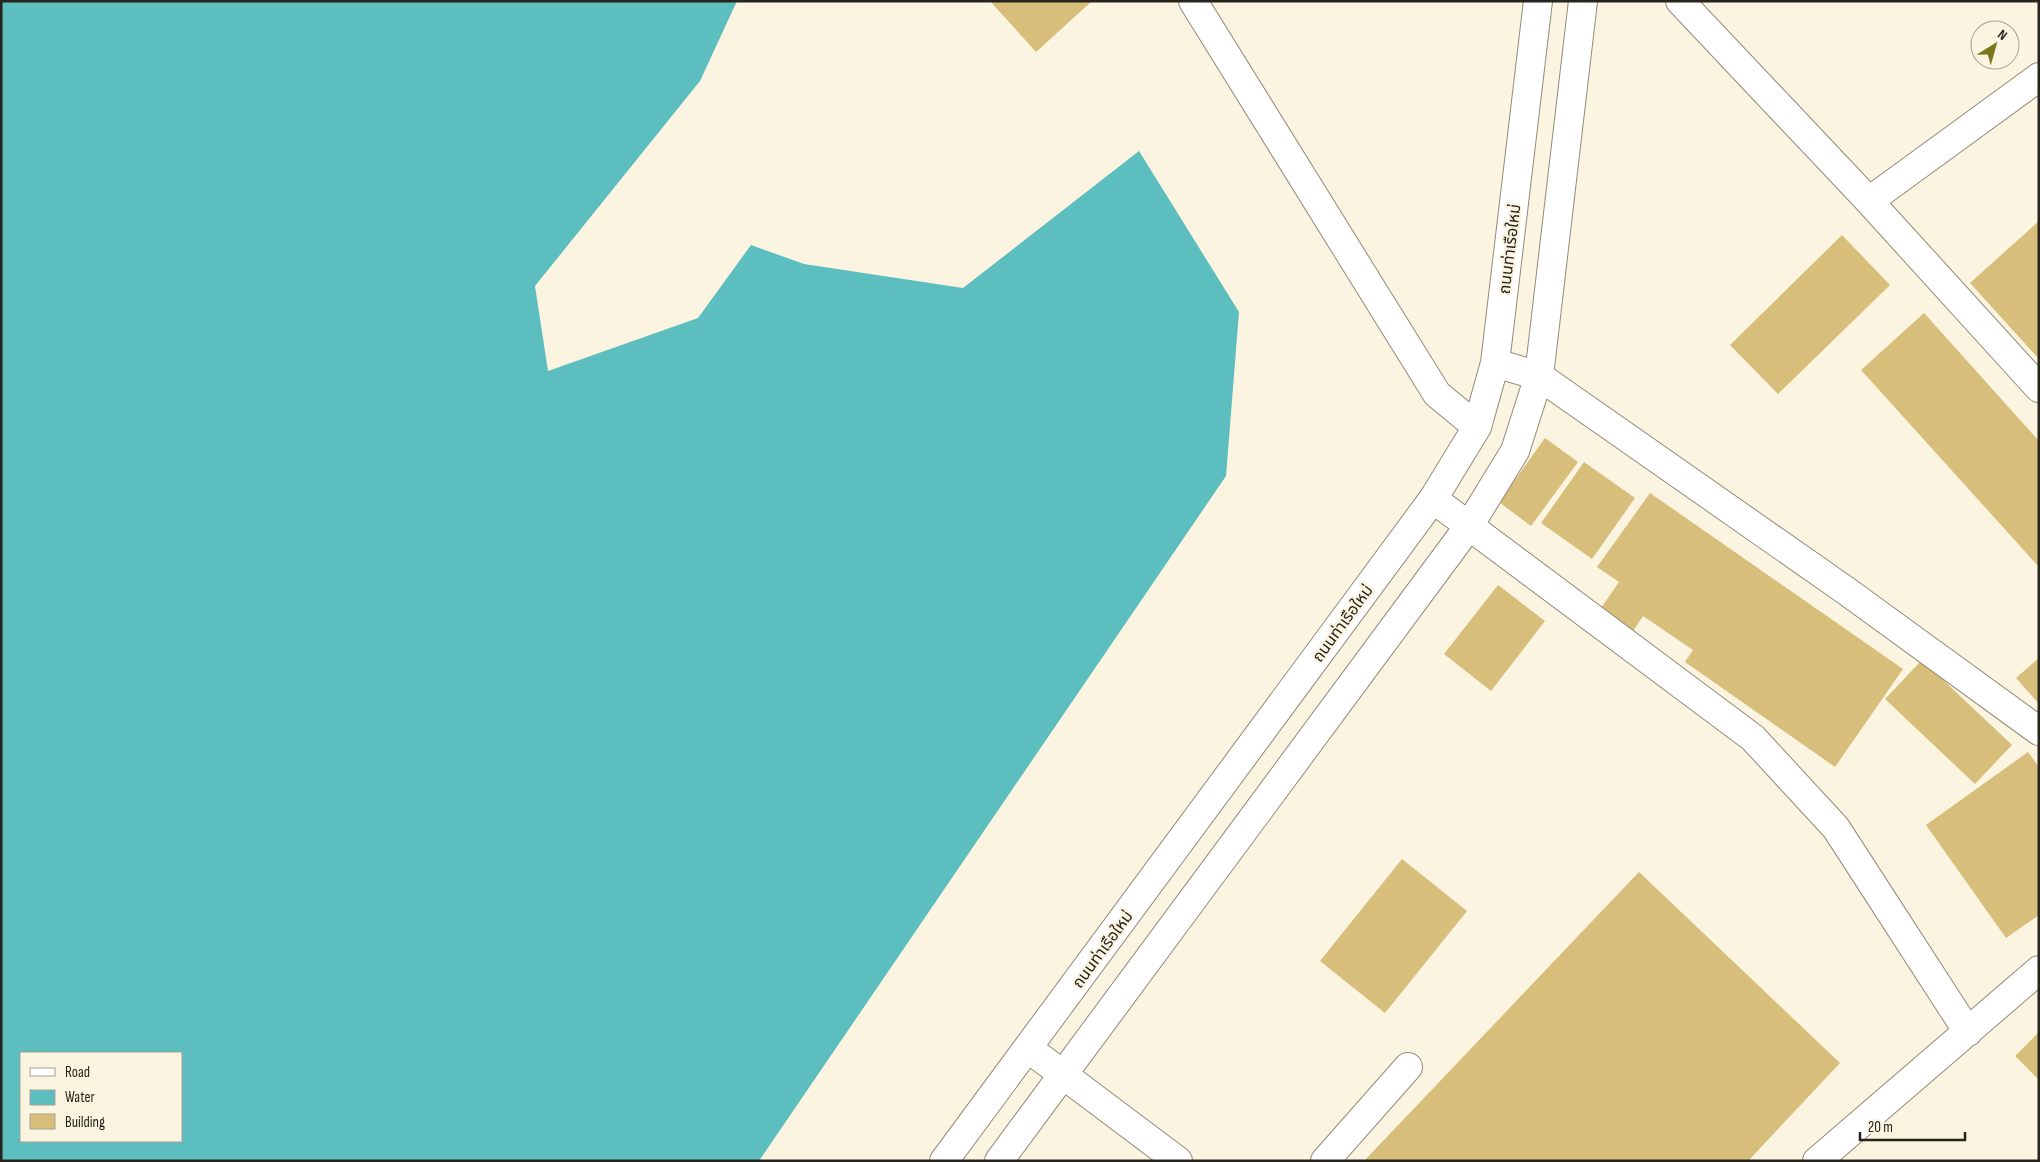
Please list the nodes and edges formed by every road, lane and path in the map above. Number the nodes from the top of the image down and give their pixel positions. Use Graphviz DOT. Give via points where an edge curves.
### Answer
graph roads {
  1 [pos="1193,1"];
  2 [pos="1538,1"];
  3 [pos="1583,1"];
  4 [pos="1680,1"];
  5 [pos="2039,77"];
  6 [pos="1870,201"];
  7 [pos="1496,363"];
  8 [pos="1539,376"];
  9 [pos="2039,388"];
  10 [pos="1477,427"];
  11 [pos="1433,499"];
  12 [pos="1469,526"];
  13 [pos="2039,731"];
  14 [pos="2039,970"];
  15 [pos="1968,1032"];
  16 [pos="1029,1049"];
  17 [pos="1408,1067"];
  18 [pos="1063,1075"];
  19 [pos="944,1161"];
  20 [pos="999,1161"];
  21 [pos="1178,1161"];
  22 [pos="1325,1161"];
  23 [pos="1817,1161"];
  1 -- 10 [label="street" via="1437,394"];
  2 -- 7 [label="street, ถนนท่าเรือใหม่"];
  3 -- 8 [label="street"];
  4 -- 6 [label="street"];
  5 -- 6 [label="street"];
  6 -- 9 [label="street"];
  7 -- 8 [label="street"];
  7 -- 10 [label="street, ถนนท่าเรือใหม่"];
  8 -- 12 [label="street" via="1515,451"];
  8 -- 13 [label="street" via="1845,590"];
  10 -- 11 [label="street, ถนนท่าเรือใหม่"];
  11 -- 12 [label="street"];
  11 -- 16 [label="street, ถนนท่าเรือใหม่"];
  12 -- 15 [label="street" via="1753,738 1836,828"];
  12 -- 18 [label="street"];
  14 -- 15 [label="street"];
  15 -- 23 [label="street"];
  16 -- 18 [label="street"];
  16 -- 19 [label="street, ถนนท่าเรือใหม่"];
  17 -- 22 [label="street"];
  18 -- 20 [label="street"];
  18 -- 21 [label="street"];
}
